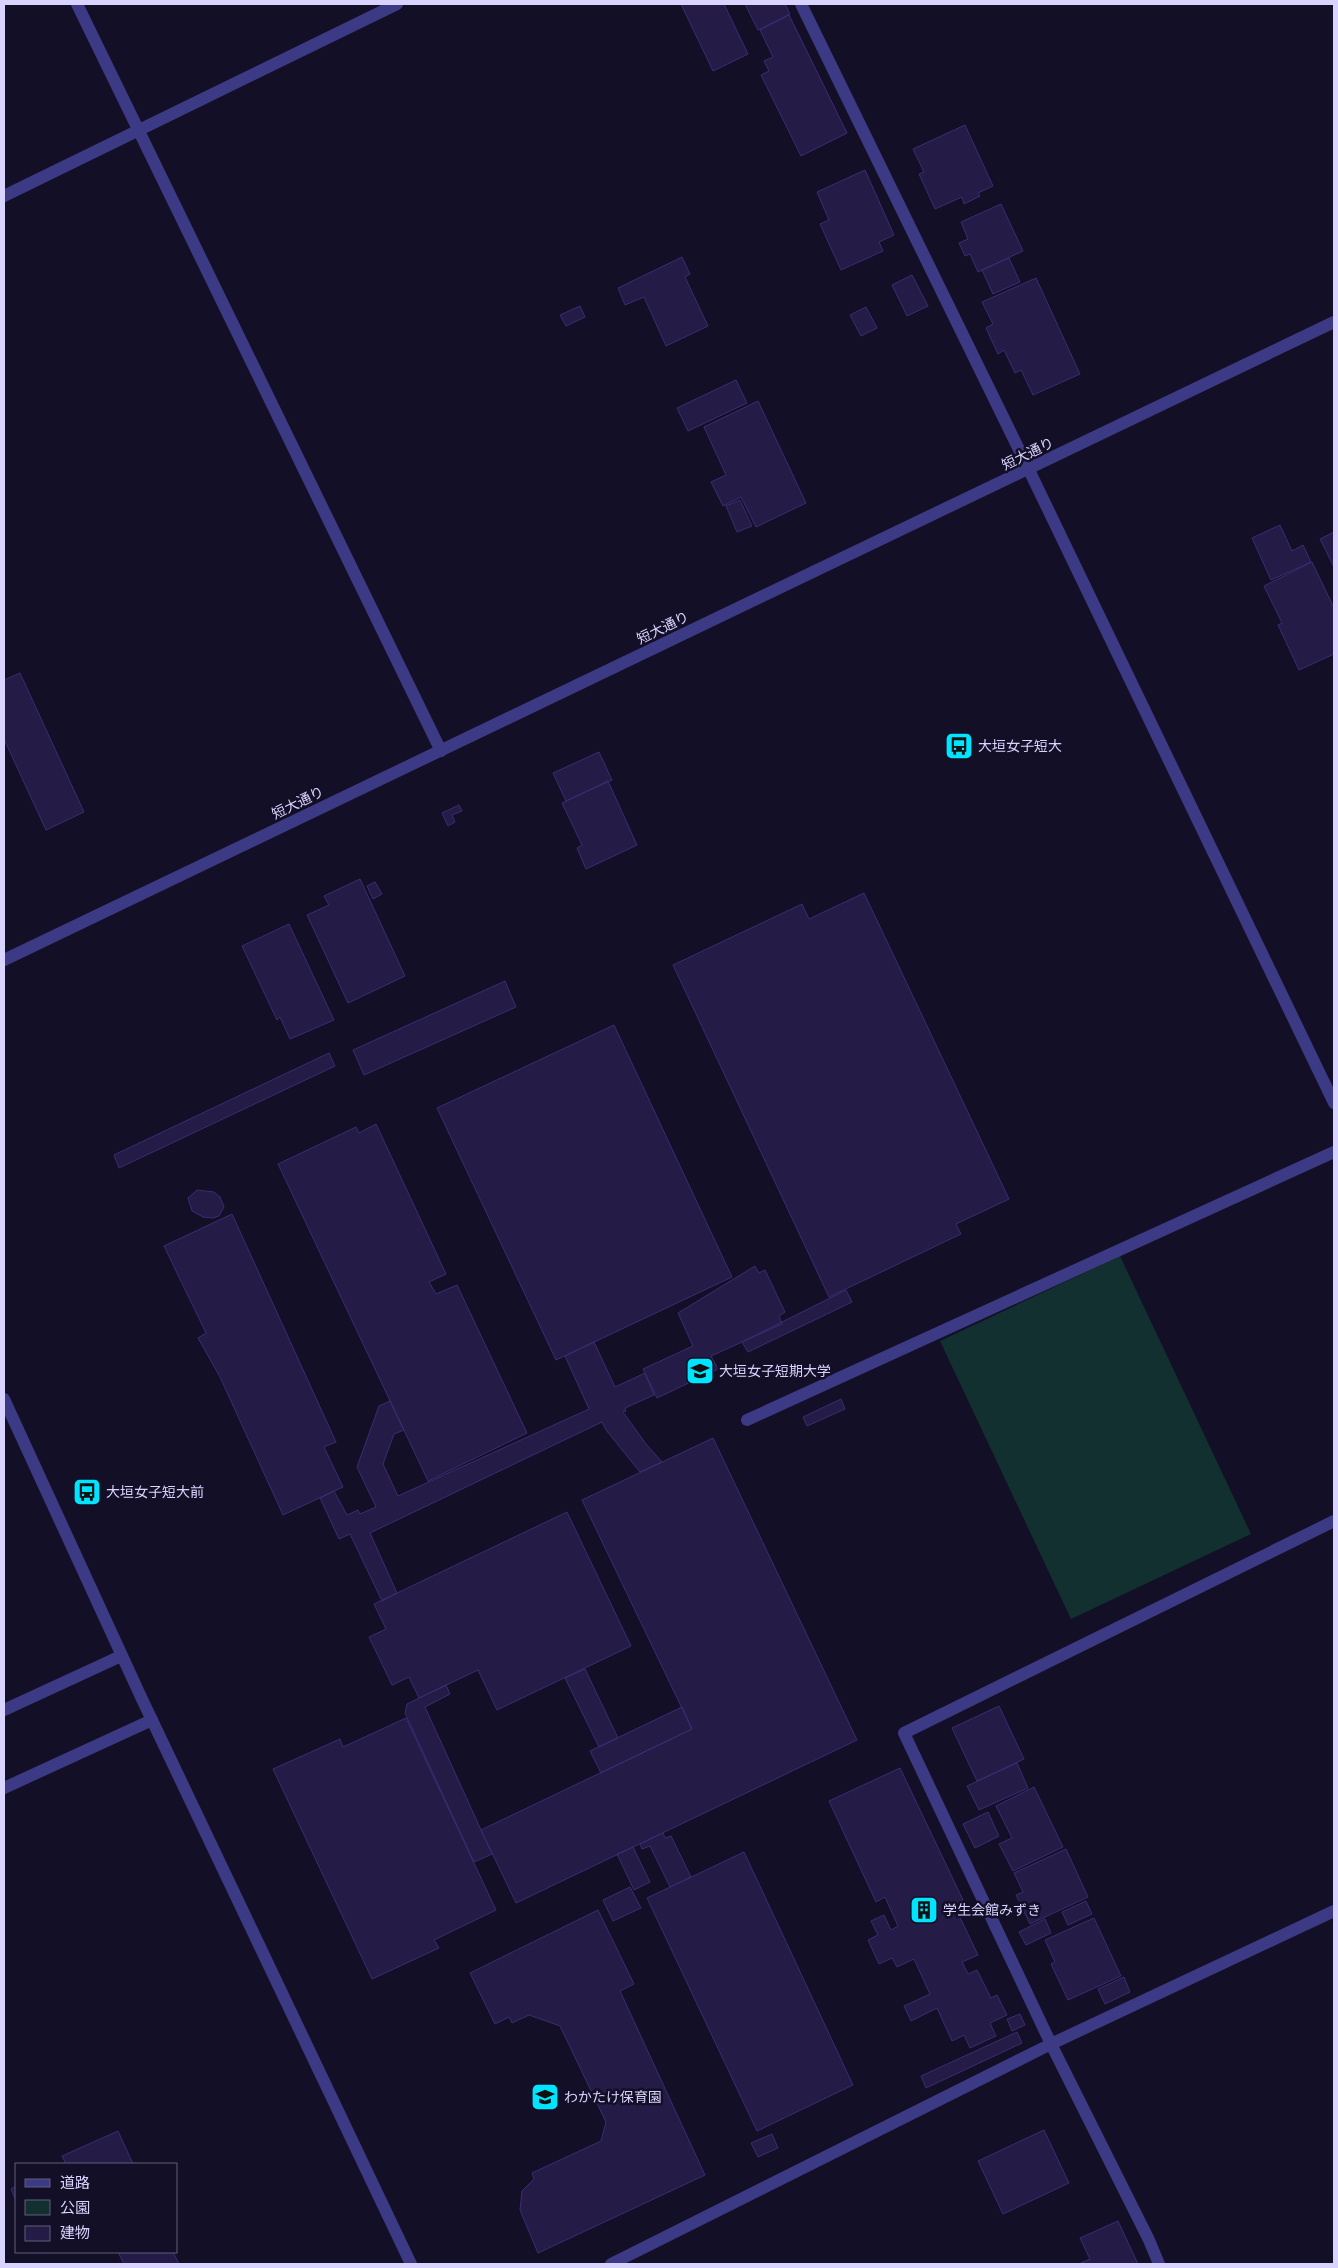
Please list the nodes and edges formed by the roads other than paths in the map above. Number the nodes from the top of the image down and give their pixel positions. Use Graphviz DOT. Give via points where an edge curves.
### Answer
graph roads {
  1 [pos="77,4"];
  2 [pos="397,4"];
  3 [pos="802,4"];
  4 [pos="139,131"];
  5 [pos="4,196"];
  6 [pos="1334,322"];
  7 [pos="1029,470"];
  8 [pos="441,751"];
  9 [pos="4,960"];
  10 [pos="1329,1081"];
  11 [pos="1332,1099"];
  12 [pos="1334,1152"];
  13 [pos="4,1399"];
  14 [pos="747,1420"];
  15 [pos="1334,1521"];
  16 [pos="121,1656"];
  17 [pos="4,1710"];
  18 [pos="152,1720"];
  19 [pos="4,1788"];
  20 [pos="1334,1911"];
  21 [pos="1051,2044"];
  22 [pos="411,2264"];
  23 [pos="611,2264"];
  24 [pos="1159,2264"];
  1 -- 4 [label="street"];
  2 -- 4 [label="street"];
  3 -- 7 [label="street"];
  4 -- 5 [label="street"];
  4 -- 8 [label="street"];
  6 -- 7 [label="street, 短大通り"];
  7 -- 8 [label="street, 短大通り"];
  7 -- 10 [label="street"];
  8 -- 9 [label="street, 短大通り"];
  10 -- 11 [label="street"];
  12 -- 14 [label="street"];
  13 -- 16 [label="street"];
  15 -- 21 [label="street" via="904,1733"];
  16 -- 17 [label="street"];
  16 -- 18 [label="street"];
  18 -- 19 [label="street"];
  18 -- 22 [label="street"];
  20 -- 21 [label="street"];
  21 -- 23 [label="street"];
  21 -- 24 [label="street"];
}
